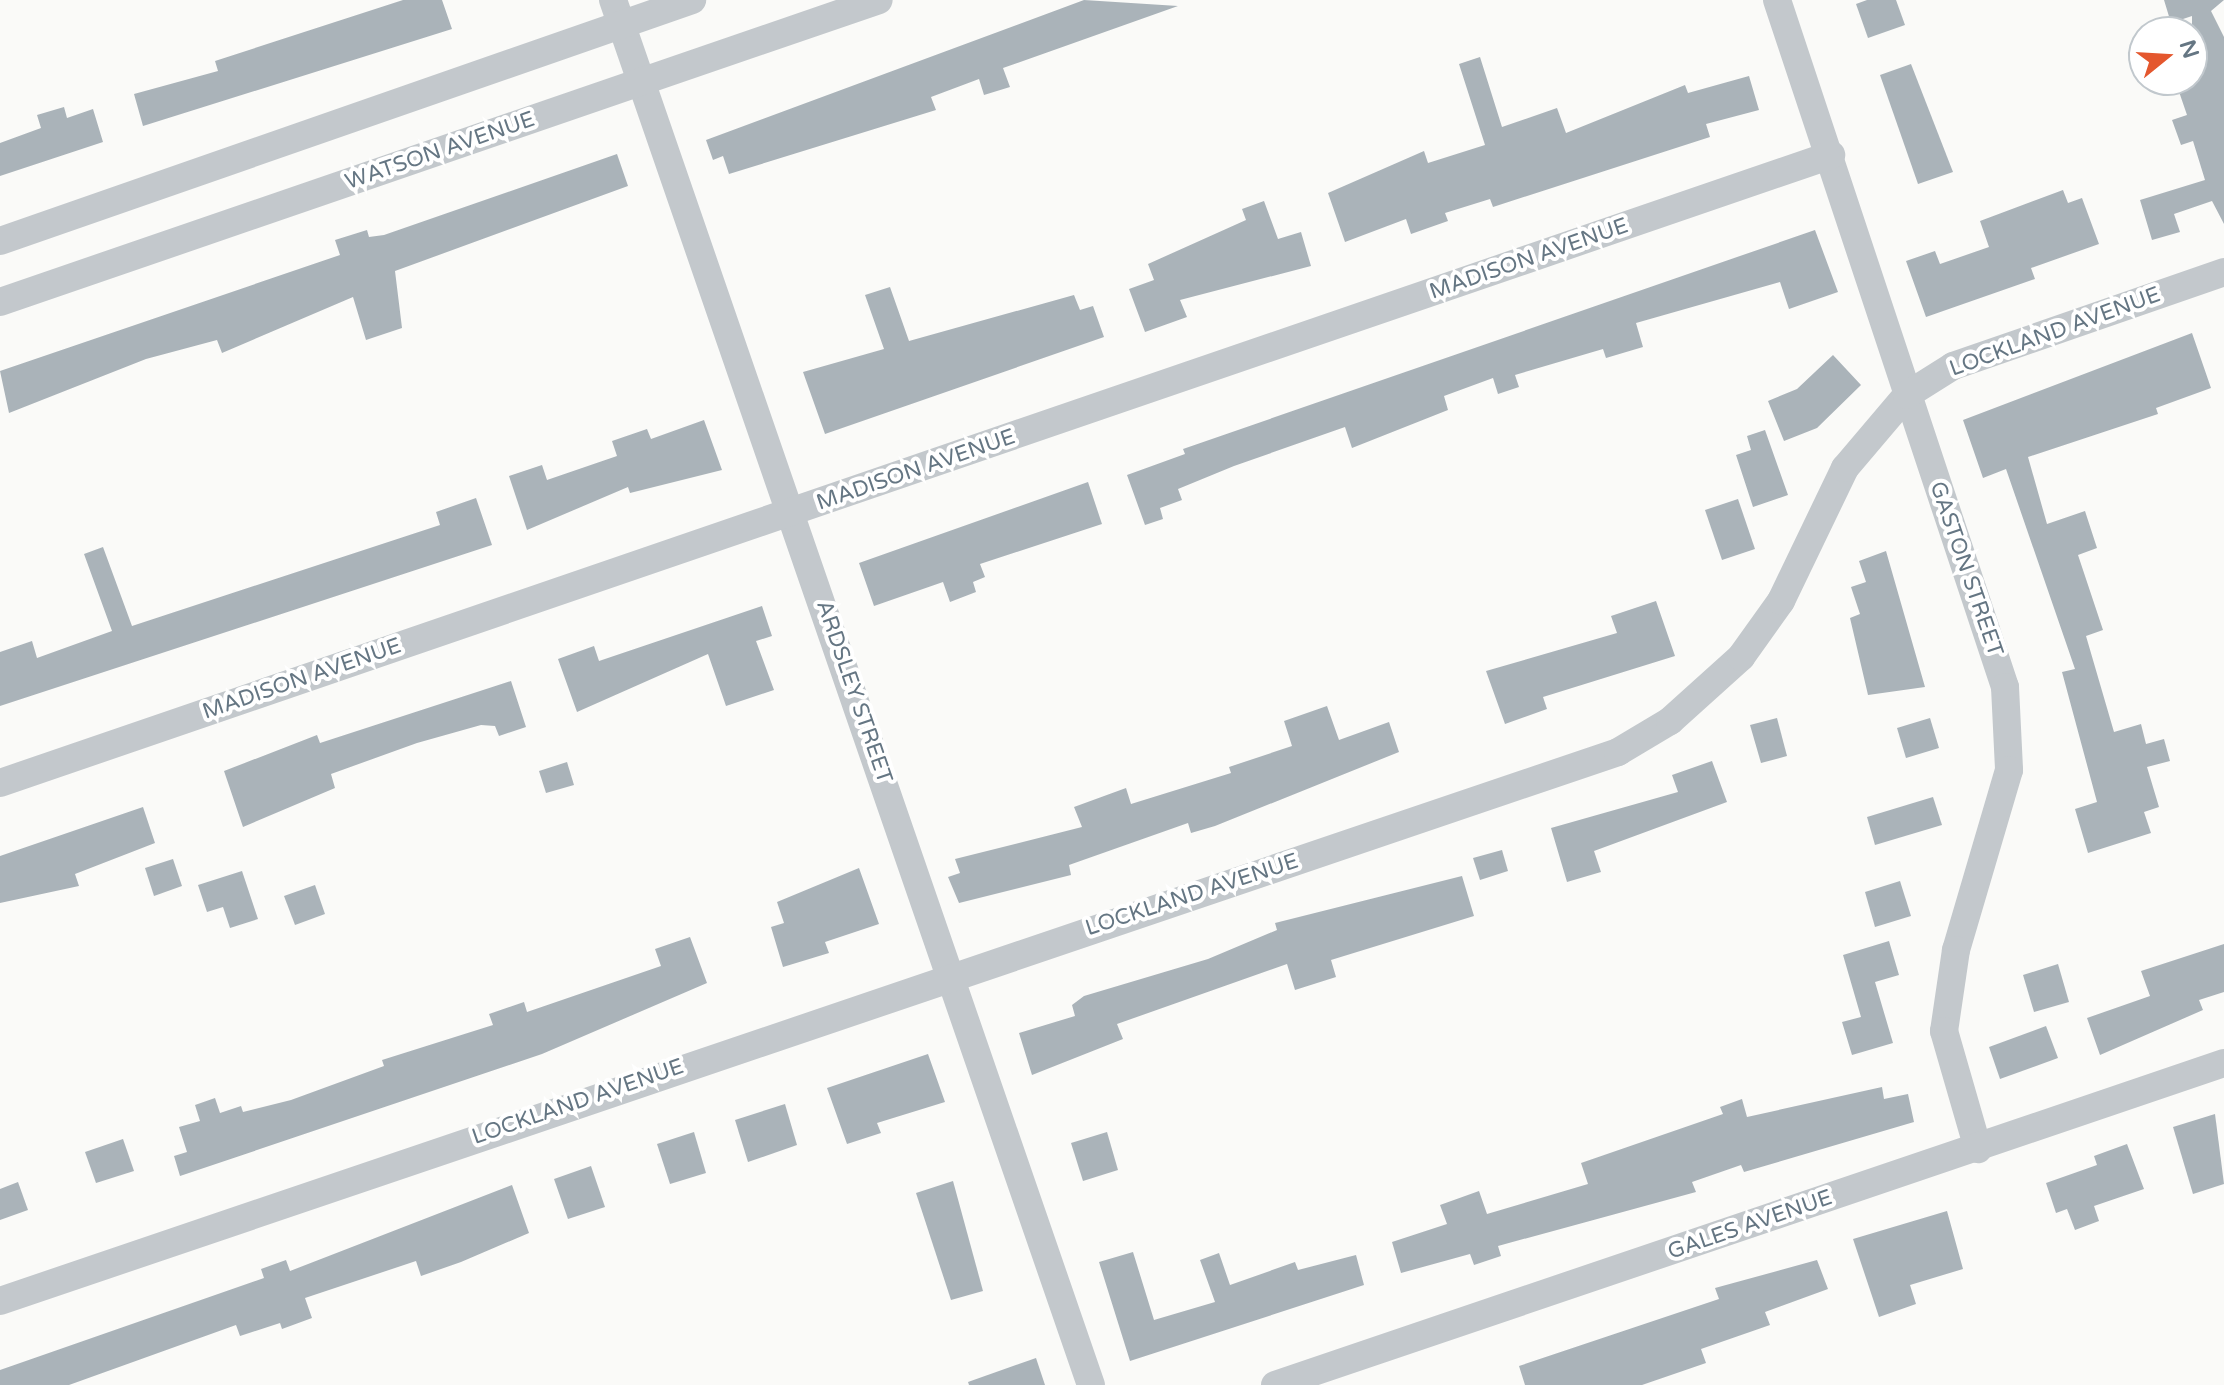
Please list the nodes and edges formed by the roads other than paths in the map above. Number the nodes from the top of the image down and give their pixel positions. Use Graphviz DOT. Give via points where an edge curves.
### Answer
graph roads {
  1 [pos="692,0"];
  2 [pos="879,0"];
  3 [pos="1777,0"];
  4 [pos="617,12"];
  5 [pos="641,83"];
  6 [pos="1831,155"];
  7 [pos="0,241"];
  8 [pos="2224,272"];
  9 [pos="0,302"];
  10 [pos="1907,395"];
  11 [pos="791,513"];
  12 [pos="0,783"];
  13 [pos="952,973"];
  14 [pos="2224,1063"];
  15 [pos="1978,1149"];
  16 [pos="0,1301"];
  17 [pos="1091,1385"];
  18 [pos="1275,1385"];
  1 -- 4 [label="street"];
  2 -- 5 [label="street, WATSON AVENUE"];
  3 -- 6 [label="street, GASTON STREET"];
  4 -- 5 [label="street, ARDSLEY STREET"];
  4 -- 7 [label="street"];
  5 -- 9 [label="street, WATSON AVENUE"];
  5 -- 11 [label="street, ARDSLEY STREET"];
  6 -- 10 [label="street, GASTON STREET"];
  6 -- 11 [label="street, MADISON AVENUE"];
  8 -- 10 [label="street, LOCKLAND AVENUE" via="1953,366"];
  10 -- 13 [label="street, LOCKLAND AVENUE" via="1845,468 1781,601 1741,657 1670,721 1560,775"];
  10 -- 15 [label="street, GASTON STREET" via="1989,631 2010,734 2002,804 1947,996 1949,1066"];
  11 -- 12 [label="street, MADISON AVENUE"];
  11 -- 13 [label="street, ARDSLEY STREET"];
  13 -- 16 [label="street, LOCKLAND AVENUE"];
  13 -- 17 [label="street, ARDSLEY STREET"];
  14 -- 15 [label="street, GALES AVENUE"];
  15 -- 18 [label="street, GALES AVENUE"];
}
